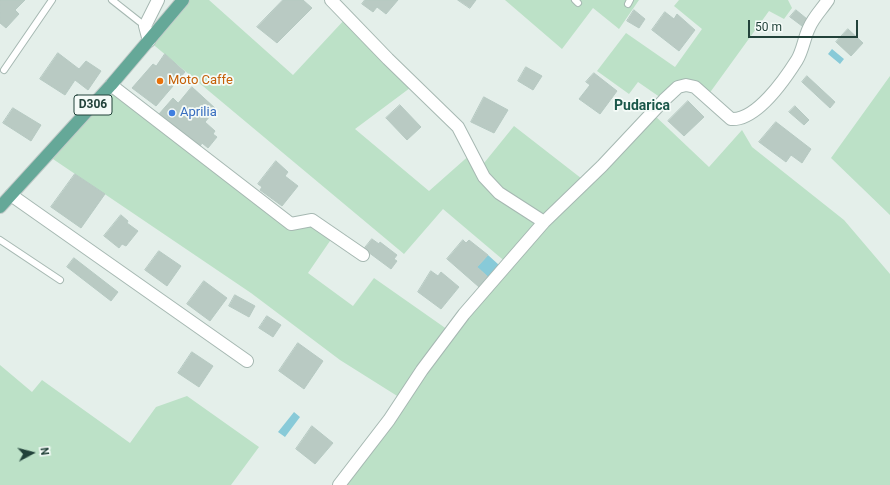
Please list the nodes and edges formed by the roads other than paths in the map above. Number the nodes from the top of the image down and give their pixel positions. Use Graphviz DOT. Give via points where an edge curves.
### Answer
graph roads {
  1 [pos="52,0"];
  2 [pos="112,0"];
  3 [pos="158,0"];
  4 [pos="183,0"];
  5 [pos="331,0"];
  6 [pos="828,0"];
  7 [pos="145,26"];
  8 [pos="149,41"];
  9 [pos="4,70"];
  10 [pos="111,85"];
  11 [pos="11,195"];
  12 [pos="0,207"];
  13 [pos="544,222"];
  14 [pos="0,240"];
  15 [pos="363,255"];
  16 [pos="60,280"];
  17 [pos="247,361"];
  18 [pos="339,485"];
  1 -- 9 [label="lane"];
  2 -- 7 [label="lane"];
  3 -- 7 [label="street"];
  4 -- 8 [label="main road, D306"];
  5 -- 13 [label="street" via="458,127 484,177 499,193"];
  6 -- 13 [label="street" via="809,27 798,58 764,103 747,116 731,119 695,87 678,87"];
  7 -- 8 [label="street"];
  8 -- 10 [label="main road, D306"];
  10 -- 11 [label="main road, D306"];
  10 -- 15 [label="street" via="291,224 312,220"];
  11 -- 12 [label="main road, D306"];
  11 -- 17 [label="street"];
  13 -- 18 [label="street" via="464,314 389,420"];
  14 -- 16 [label="lane"];
}
